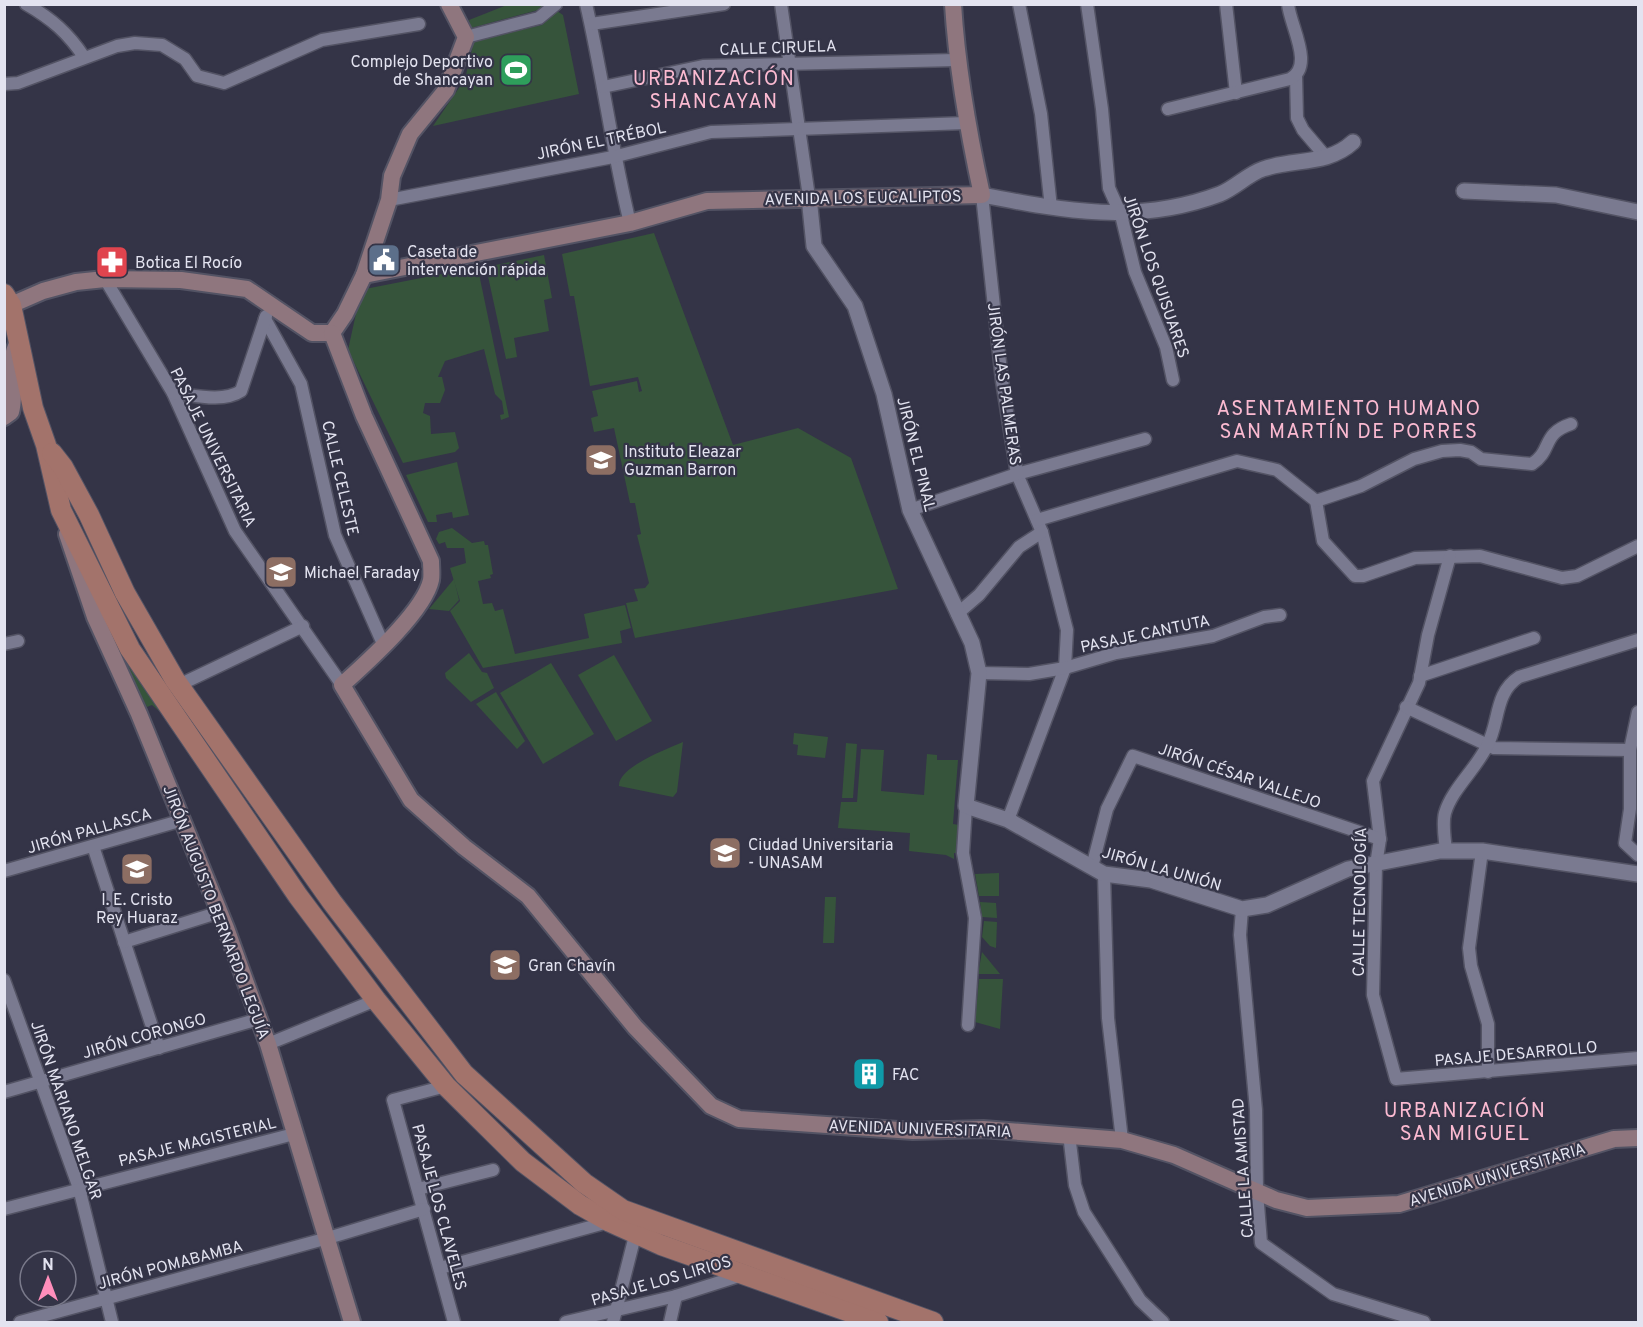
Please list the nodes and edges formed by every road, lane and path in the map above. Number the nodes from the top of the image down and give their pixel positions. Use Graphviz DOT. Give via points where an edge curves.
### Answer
graph roads {
  1 [pos="26,4"];
  2 [pos="449,4"];
  3 [pos="556,4"];
  4 [pos="586,4"];
  5 [pos="724,4"];
  6 [pos="781,4"];
  7 [pos="953,4"];
  8 [pos="1019,4"];
  9 [pos="1087,4"];
  10 [pos="1226,4"];
  11 [pos="1288,4"];
  12 [pos="419,24"];
  13 [pos="591,24"];
  14 [pos="466,37"];
  15 [pos="84,57"];
  16 [pos="956,60"];
  17 [pos="790,62"];
  18 [pos="1296,76"];
  19 [pos="4,84"];
  20 [pos="603,87"];
  21 [pos="1236,93"];
  22 [pos="1168,109"];
  23 [pos="966,123"];
  24 [pos="801,130"];
  25 [pos="1353,142"];
  26 [pos="613,157"];
  27 [pos="1326,158"];
  28 [pos="1464,191"];
  29 [pos="982,195"];
  30 [pos="808,197"];
  31 [pos="389,200"];
  32 [pos="1051,208"];
  33 [pos="1638,212"];
  34 [pos="1121,215"];
  35 [pos="630,223"];
  36 [pos="364,275"];
  37 [pos="105,279"];
  38 [pos="8,300"];
  39 [pos="267,311"];
  40 [pos="332,333"];
  41 [pos="21,346"];
  42 [pos="1173,380"];
  43 [pos="173,393"];
  44 [pos="5,416"];
  45 [pos="1571,424"];
  46 [pos="1145,439"];
  47 [pos="46,445"];
  48 [pos="1017,474"];
  49 [pos="1316,501"];
  50 [pos="61,510"];
  51 [pos="910,510"];
  52 [pos="1039,526"];
  53 [pos="1638,546"];
  54 [pos="1450,556"];
  55 [pos="957,614"];
  56 [pos="1280,615"];
  57 [pos="303,626"];
  58 [pos="1534,638"];
  59 [pos="18,640"];
  60 [pos="1638,640"];
  61 [pos="4,644"];
  62 [pos="384,646"];
  63 [pos="1065,668"];
  64 [pos="979,673"];
  65 [pos="1420,676"];
  66 [pos="179,685"];
  67 [pos="342,685"];
  68 [pos="1406,707"];
  69 [pos="1638,712"];
  70 [pos="1638,721"];
  71 [pos="1488,745"];
  72 [pos="1630,750"];
  73 [pos="966,806"];
  74 [pos="1634,809"];
  75 [pos="183,820"];
  76 [pos="1008,820"];
  77 [pos="1380,839"];
  78 [pos="93,846"];
  79 [pos="1446,851"];
  80 [pos="1482,851"];
  81 [pos="1638,855"];
  82 [pos="1376,864"];
  83 [pos="1098,870"];
  84 [pos="4,871"];
  85 [pos="1638,874"];
  86 [pos="1242,909"];
  87 [pos="220,912"];
  88 [pos="123,942"];
  89 [pos="4,980"];
  90 [pos="376,1000"];
  91 [pos="259,1019"];
  92 [pos="968,1025"];
  93 [pos="268,1044"];
  94 [pos="159,1048"];
  95 [pos="1638,1058"];
  96 [pos="1488,1072"];
  97 [pos="1396,1079"];
  98 [pos="42,1082"];
  99 [pos="446,1086"];
  100 [pos="4,1092"];
  101 [pos="294,1134"];
  102 [pos="1069,1134"];
  103 [pos="1638,1138"];
  104 [pos="1122,1140"];
  105 [pos="493,1170"];
  106 [pos="79,1188"];
  107 [pos="418,1189"];
  108 [pos="1257,1192"];
  109 [pos="4,1209"];
  110 [pos="424,1209"];
  111 [pos="617,1216"];
  112 [pos="638,1225"];
  113 [pos="328,1238"];
  114 [pos="758,1257"];
  115 [pos="440,1268"];
  116 [pos="742,1275"];
  117 [pos="676,1296"];
  118 [pos="105,1299"];
  119 [pos="614,1317"];
  120 [pos="904,1317"];
  121 [pos="674,1320"];
  122 [pos="20,1323"];
  123 [pos="112,1323"];
  124 [pos="352,1323"];
  125 [pos="454,1323"];
  126 [pos="566,1323"];
  127 [pos="878,1323"];
  128 [pos="933,1323"];
  129 [pos="1163,1323"];
  130 [pos="1424,1323"];
  1 -- 15 [label="street" via="54,21"];
  2 -- 14 [label="main road"];
  3 -- 14 [label="street" via="539,18"];
  4 -- 13 [label="street"];
  5 -- 13 [label="street"];
  6 -- 17 [label="street, JIRÓN EL PINAL"];
  7 -- 16 [label="main road, JIRÓN LAS PALMERAS"];
  8 -- 32 [label="street" via="1041,114"];
  9 -- 34 [label="street, JIRÓN LOS QUISUARES" via="1109,188"];
  10 -- 21 [label="street"];
  11 -- 18 [label="street" via="1301,57"];
  12 -- 15 [label="street" via="322,40 224,84 197,76 185,59 162,45 135,42"];
  13 -- 20 [label="street"];
  14 -- 31 [label="main road" via="446,90 410,134 392,176"];
  15 -- 19 [label="street" via="18,83"];
  16 -- 17 [label="street, CALLE CIRUELA"];
  16 -- 23 [label="main road, JIRÓN LAS PALMERAS"];
  17 -- 20 [label="street, CALLE CIRUELA" via="703,66"];
  17 -- 24 [label="street, JIRÓN EL PINAL"];
  18 -- 21 [label="street"];
  18 -- 27 [label="street" via="1297,118"];
  20 -- 26 [label="street"];
  21 -- 22 [label="street"];
  23 -- 24 [label="street, JIRÓN EL TRÉBOL"];
  23 -- 29 [label="main road, JIRÓN LAS PALMERAS"];
  24 -- 26 [label="street, JIRÓN EL TRÉBOL" via="711,132"];
  24 -- 30 [label="street, JIRÓN EL PINAL"];
  25 -- 27 [label="street, AVENIDA LOS EUCALIPTOS"];
  26 -- 31 [label="street, JIRÓN EL TRÉBOL"];
  26 -- 35 [label="street"];
  27 -- 34 [label="street, AVENIDA LOS EUCALIPTOS" via="1263,169 1222,194 1182,206"];
  28 -- 33 [label="street" via="1556,195"];
  29 -- 30 [label="main road, AVENIDA LOS EUCALIPTOS"];
  29 -- 32 [label="street, AVENIDA LOS EUCALIPTOS"];
  29 -- 48 [label="street, JIRÓN LAS PALMERAS" via="1002,381"];
  30 -- 35 [label="main road, AVENIDA LOS EUCALIPTOS" via="707,201"];
  30 -- 51 [label="street, JIRÓN EL PINAL" via="814,246 855,306 881,383"];
  31 -- 36 [label="main road"];
  32 -- 34 [label="street, AVENIDA LOS EUCALIPTOS"];
  34 -- 42 [label="street, JIRÓN LOS QUISUARES" via="1135,272 1166,347"];
  35 -- 36 [label="main road, AVENIDA LOS EUCALIPTOS"];
  36 -- 40 [label="main road"];
  37 -- 38 [label="main road" via="76,282"];
  37 -- 39 [label="main road" via="181,280 248,289"];
  37 -- 43 [label="street, PASAJE UNIVERSITARIA"];
  38 -- 41 [label="main road"];
  39 -- 40 [label="main road" via="312,333"];
  39 -- 43 [label="street" via="241,391 224,397"];
  39 -- 62 [label="street, CALLE CELESTE" via="301,384 335,535"];
  40 -- 62 [label="main road" via="364,416 431,561 431,580 421,601"];
  41 -- 44 [label="main road" via="10,367 14,404"];
  41 -- 47 [label="main road" via="35,414"];
  43 -- 57 [label="street, PASAJE UNIVERSITARIA" via="235,531"];
  45 -- 49 [label="street" via="1551,434 1539,459 1532,464 1482,459 1460,450 1442,451"];
  46 -- 48 [label="street"];
  47 -- 50 [label="main road"];
  47 -- 66 [label="main road" via="67,475 125,593"];
  48 -- 51 [label="street"];
  48 -- 52 [label="street, JIRÓN LAS PALMERAS"];
  49 -- 52 [label="street" via="1277,470 1237,461"];
  49 -- 54 [label="street" via="1323,541 1355,576 1415,558"];
  50 -- 75 [label="main road, JIRÓN AUGUSTO BERNARDO LEGUÍA" via="94,617"];
  50 -- 90 [label="main road" via="130,649 298,896"];
  51 -- 55 [label="street, JIRÓN EL PINAL"];
  52 -- 55 [label="street" via="979,596"];
  52 -- 63 [label="street, JIRÓN LAS PALMERAS" via="1067,630"];
  53 -- 54 [label="street" via="1577,576 1562,578 1480,556"];
  54 -- 65 [label="street, CALLE TECNOLOGÍA"];
  55 -- 64 [label="street, JIRÓN EL PINAL" via="972,643"];
  56 -- 63 [label="street, PASAJE CANTUTA" via="1264,616 1213,636 1116,653"];
  57 -- 66 [label="street"];
  57 -- 67 [label="street, PASAJE UNIVERSITARIA"];
  58 -- 65 [label="street"];
  59 -- 61 [label="street"];
  60 -- 71 [label="street" via="1509,683 1503,691"];
  62 -- 67 [label="main road"];
  63 -- 64 [label="street, PASAJE CANTUTA" via="1029,674"];
  63 -- 76 [label="street, JIRÓN LAS PALMERAS"];
  64 -- 73 [label="street, JIRÓN EL PINAL"];
  65 -- 68 [label="street, CALLE TECNOLOGÍA"];
  66 -- 111 [label="main road" via="332,902 464,1074"];
  67 -- 102 [label="main road, AVENIDA UNIVERSITARIA" via="411,800 528,896 635,1027 711,1106 739,1119 913,1131 983,1129"];
  68 -- 71 [label="street"];
  68 -- 77 [label="street, CALLE TECNOLOGÍA" via="1373,782"];
  69 -- 70 [label="street"];
  70 -- 72 [label="street"];
  71 -- 72 [label="street" via="1513,750"];
  71 -- 79 [label="street" via="1449,803 1445,815"];
  72 -- 74 [label="street"];
  73 -- 76 [label="street, JIRÓN LA UNIÓN"];
  73 -- 92 [label="street, JIRÓN EL PINAL" via="963,852 975,918"];
  74 -- 81 [label="street" via="1625,843"];
  75 -- 78 [label="street, JIRÓN PALLASCA"];
  75 -- 87 [label="main road, JIRÓN AUGUSTO BERNARDO LEGUÍA"];
  76 -- 83 [label="street, JIRÓN LA UNIÓN"];
  77 -- 82 [label="street, CALLE TECNOLOGÍA"];
  77 -- 83 [label="street, JIRÓN CÉSAR VALLEJO" via="1133,756 1107,809"];
  78 -- 84 [label="street, JIRÓN PALLASCA"];
  78 -- 88 [label="street"];
  79 -- 80 [label="street"];
  79 -- 82 [label="street"];
  80 -- 85 [label="street"];
  80 -- 96 [label="street" via="1469,948 1488,1024"];
  82 -- 86 [label="street" via="1348,869 1267,904"];
  82 -- 97 [label="street, CALLE TECNOLOGÍA" via="1373,995"];
  83 -- 86 [label="street, JIRÓN LA UNIÓN" via="1151,880"];
  83 -- 104 [label="street, JIRÓN CÉSAR VALLEJO" via="1108,1018"];
  86 -- 108 [label="street, CALLE LA AMISTAD" via="1240,935 1256,1110"];
  87 -- 88 [label="street"];
  87 -- 91 [label="main road, JIRÓN AUGUSTO BERNARDO LEGUÍA"];
  88 -- 94 [label="street"];
  89 -- 98 [label="street, JIRÓN MARIANO MELGAR"];
  90 -- 93 [label="street"];
  90 -- 99 [label="main road"];
  91 -- 93 [label="main road, JIRÓN AUGUSTO BERNARDO LEGUÍA"];
  91 -- 94 [label="street, JIRÓN CORONGO"];
  93 -- 101 [label="main road, JIRÓN AUGUSTO BERNARDO LEGUÍA"];
  94 -- 98 [label="street, JIRÓN CORONGO"];
  95 -- 96 [label="street, PASAJE DESARROLLO"];
  96 -- 97 [label="street, PASAJE DESARROLLO"];
  98 -- 100 [label="street, JIRÓN CORONGO"];
  98 -- 106 [label="street, JIRÓN MARIANO MELGAR"];
  99 -- 107 [label="street, PASAJE LOS CLAVELES" via="393,1100"];
  99 -- 111 [label="main road" via="523,1162 580,1205"];
  101 -- 106 [label="street, PASAJE MAGISTERIAL"];
  101 -- 113 [label="main road, JIRÓN AUGUSTO BERNARDO LEGUÍA"];
  102 -- 104 [label="main road, AVENIDA UNIVERSITARIA"];
  102 -- 129 [label="street" via="1075,1185 1084,1212 1140,1300"];
  103 -- 108 [label="main road, AVENIDA UNIVERSITARIA" via="1614,1139 1400,1204 1307,1208"];
  104 -- 108 [label="main road, AVENIDA UNIVERSITARIA" via="1174,1155"];
  105 -- 107 [label="street"];
  106 -- 109 [label="street, PASAJE MAGISTERIAL"];
  106 -- 118 [label="street, JIRÓN MARIANO MELGAR"];
  107 -- 110 [label="street, PASAJE LOS CLAVELES"];
  108 -- 130 [label="street, CALLE LA AMISTAD" via="1261,1244 1333,1294"];
  110 -- 113 [label="street, JIRÓN POMABAMBA"];
  110 -- 115 [label="street, PASAJE LOS CLAVELES"];
  111 -- 112 [label="main road"];
  111 -- 115 [label="street"];
  112 -- 114 [label="main road"];
  112 -- 116 [label="main road"];
  112 -- 119 [label="street"];
  113 -- 118 [label="street, JIRÓN POMABAMBA"];
  113 -- 124 [label="main road, JIRÓN AUGUSTO BERNARDO LEGUÍA"];
  114 -- 116 [label="street, PASAJE LOS LIRIOS"];
  114 -- 120 [label="main road"];
  115 -- 125 [label="street, PASAJE LOS CLAVELES"];
  116 -- 117 [label="street, PASAJE LOS LIRIOS"];
  116 -- 127 [label="main road"];
  117 -- 119 [label="street, PASAJE LOS LIRIOS"];
  117 -- 121 [label="street"];
  118 -- 122 [label="street, JIRÓN POMABAMBA"];
  118 -- 123 [label="street, JIRÓN MARIANO MELGAR"];
  119 -- 126 [label="street, PASAJE LOS LIRIOS"];
  120 -- 128 [label="main road"];
}
